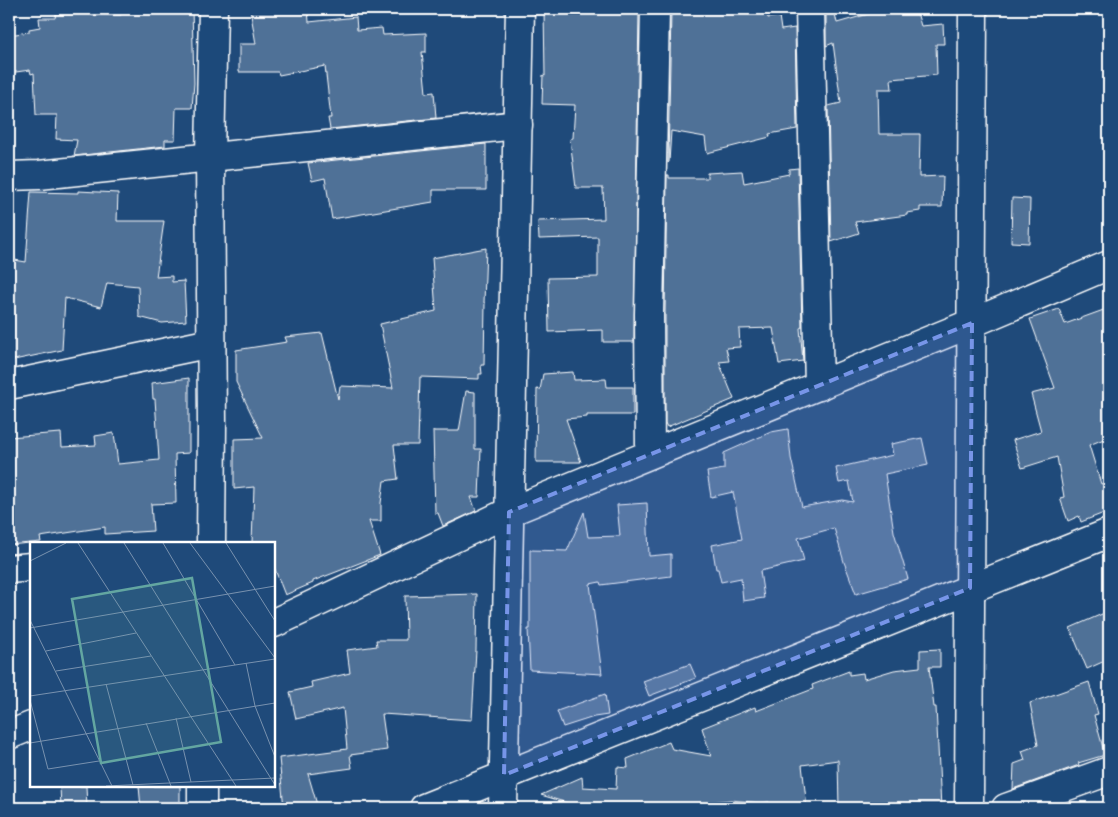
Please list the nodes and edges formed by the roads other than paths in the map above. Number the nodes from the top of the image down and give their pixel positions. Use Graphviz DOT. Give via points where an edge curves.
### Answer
graph roads {
  1 [pos="213,9"];
  2 [pos="520,9"];
  3 [pos="655,9"];
  4 [pos="810,9"];
  5 [pos="974,9"];
  6 [pos="518,125"];
  7 [pos="210,156"];
  8 [pos="9,176"];
  9 [pos="1109,265"];
  10 [pos="972,323"];
  11 [pos="211,343"];
  12 [pos="9,385"];
  13 [pos="820,386"];
  14 [pos="650,454"];
  15 [pos="509,512"];
  16 [pos="1109,533"];
  17 [pos="211,542"];
  18 [pos="30,567"];
  19 [pos="9,569"];
  20 [pos="970,588"];
  21 [pos="275,623"];
  22 [pos="30,726"];
  23 [pos="9,735"];
  24 [pos="1109,771"];
  25 [pos="504,775"];
  26 [pos="202,787"];
  27 [pos="202,808"];
  28 [pos="424,808"];
  29 [pos="503,808"];
  30 [pos="969,808"];
  31 [pos="1006,808"];
  1 -- 7 [label="street"];
  2 -- 6 [label="street"];
  3 -- 14 [label="street" via="649,314"];
  4 -- 13 [label="street"];
  5 -- 10 [label="street"];
  6 -- 7 [label="street"];
  6 -- 15 [label="street"];
  7 -- 8 [label="street"];
  7 -- 11 [label="street"];
  9 -- 10 [label="street"];
  10 -- 13 [label="street"];
  10 -- 20 [label="street"];
  11 -- 12 [label="street"];
  11 -- 17 [label="street"];
  13 -- 14 [label="street"];
  14 -- 15 [label="street"];
  15 -- 21 [label="street"];
  15 -- 25 [label="street"];
  16 -- 20 [label="street"];
  18 -- 19 [label="street"];
  20 -- 25 [label="street"];
  20 -- 30 [label="street"];
  22 -- 23 [label="street"];
  24 -- 31 [label="street"];
  25 -- 28 [label="street"];
  25 -- 29 [label="street"];
  26 -- 27 [label="street"];
}
